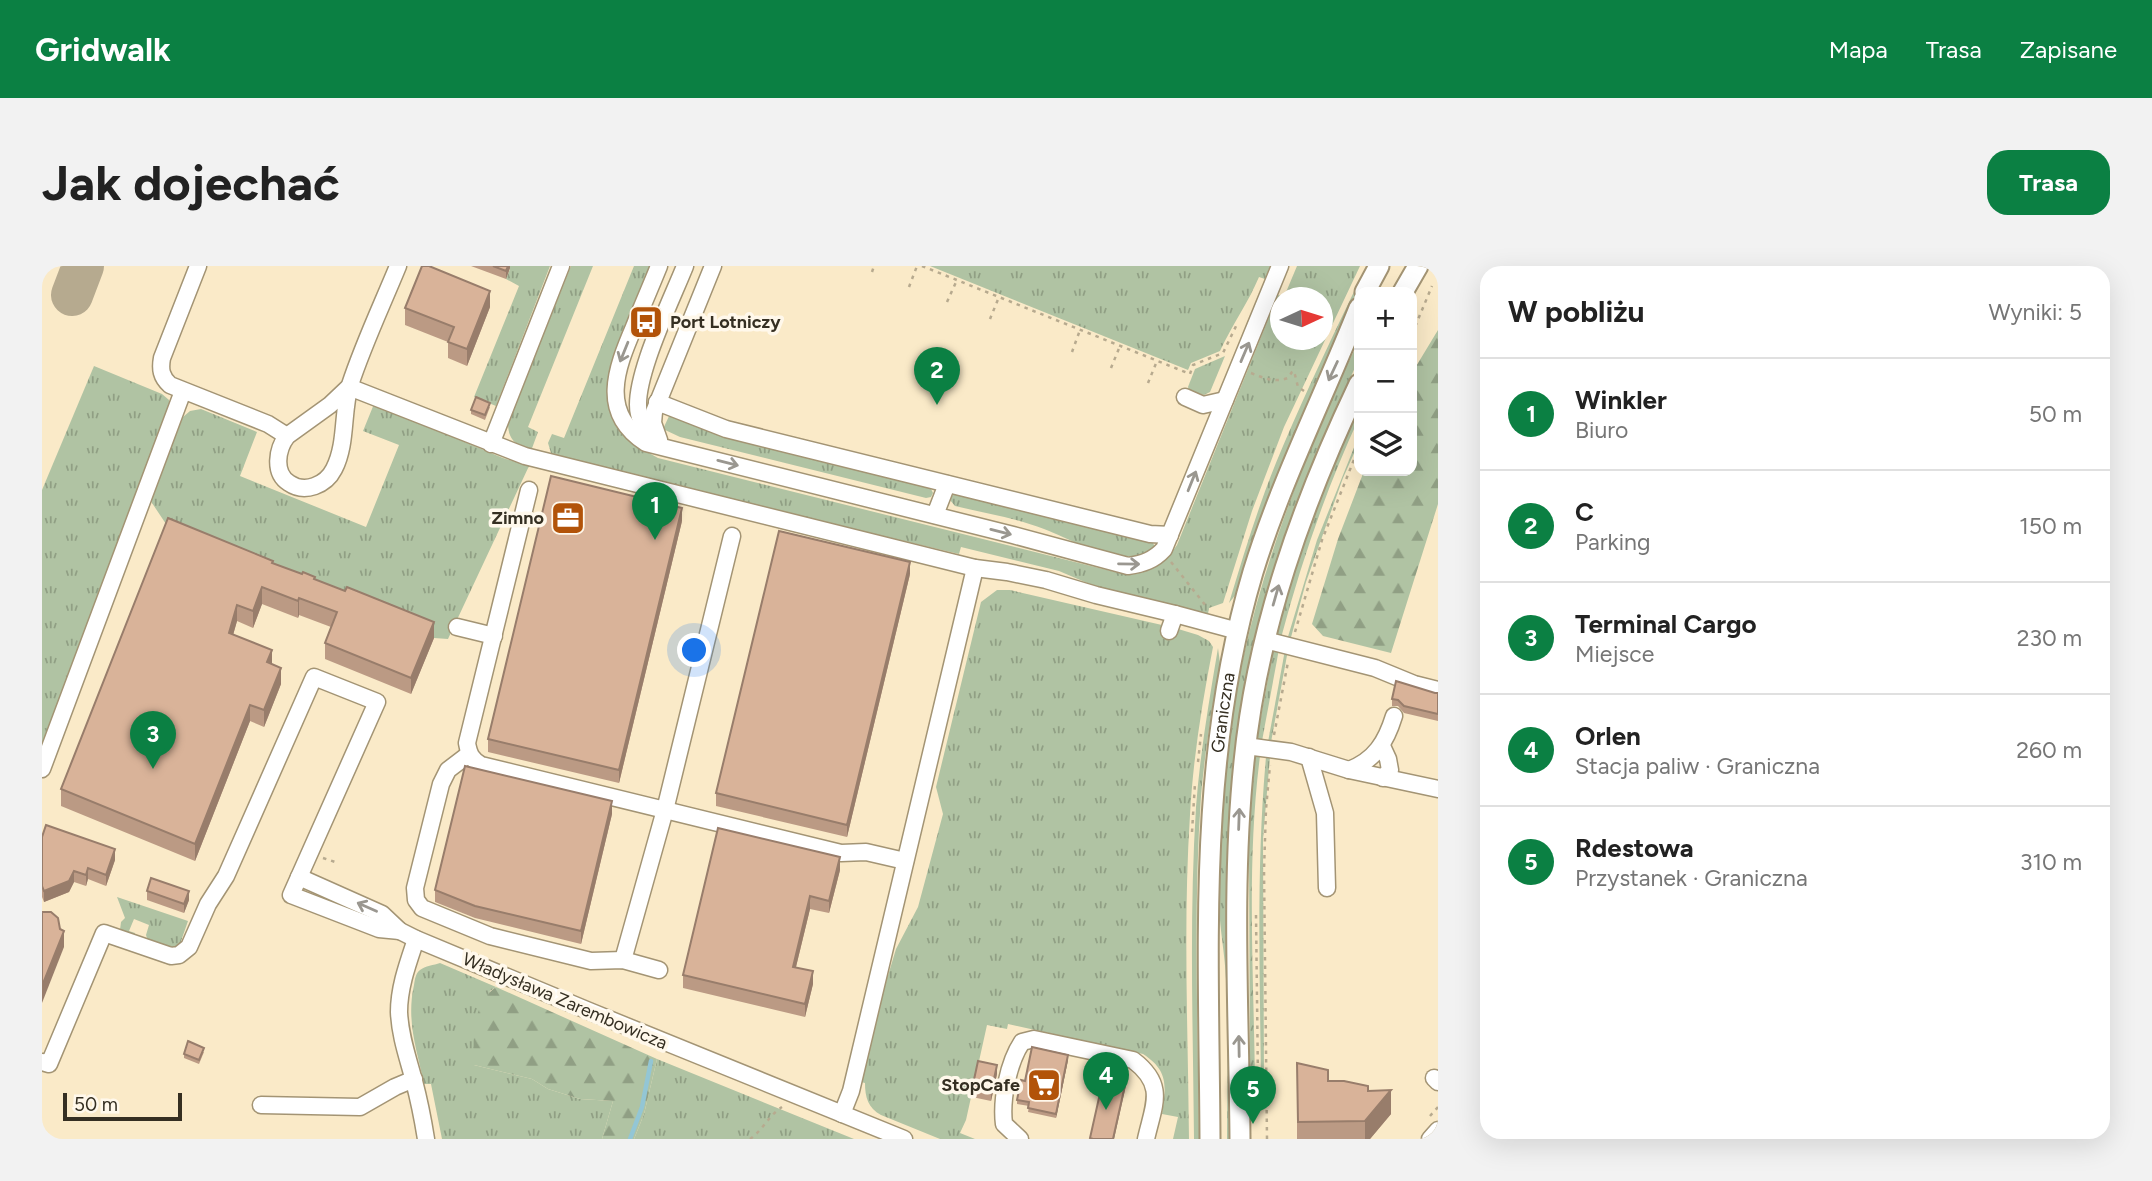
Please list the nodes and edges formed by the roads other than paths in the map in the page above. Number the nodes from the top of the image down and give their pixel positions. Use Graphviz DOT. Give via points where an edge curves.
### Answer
graph roads {
  1 [pos="198,266"];
  2 [pos="398,266"];
  3 [pos="561,266"];
  4 [pos="659,266"];
  5 [pos="685,266"];
  6 [pos="713,266"];
  7 [pos="1280,266"];
  8 [pos="1378,266"];
  9 [pos="1418,269"];
  10 [pos="1368,287"];
  11 [pos="1406,287"];
  12 [pos="1354,321"];
  13 [pos="349,387"];
  14 [pos="183,391"];
  15 [pos="1354,394"];
  16 [pos="1185,397"];
  17 [pos="1225,400"];
  18 [pos="657,402"];
  19 [pos="287,436"];
  20 [pos="491,444"];
  21 [pos="662,446"];
  22 [pos="947,484"];
  23 [pos="529,490"];
  24 [pos="935,515"];
  25 [pos="1170,535"];
  26 [pos="733,536"];
  27 [pos="975,568"];
  28 [pos="1175,614"];
  29 [pos="457,627"];
  30 [pos="1170,631"];
  31 [pos="1238,631"];
  32 [pos="494,636"];
  33 [pos="1265,640"];
  34 [pos="1438,690"];
  35 [pos="1394,716"];
  36 [pos="1246,746"];
  37 [pos="1382,746"];
  38 [pos="469,754"];
  39 [pos="1309,757"];
  40 [pos="42,769"];
  41 [pos="1349,770"];
  42 [pos="1383,778"];
  43 [pos="1438,789"];
  44 [pos="665,810"];
  45 [pos="905,861"];
  46 [pos="299,877"];
  47 [pos="1327,888"];
  48 [pos="400,930"];
  49 [pos="416,939"];
  50 [pos="623,960"];
  51 [pos="659,970"];
  52 [pos="42,1062"];
  53 [pos="414,1079"];
  54 [pos="261,1105"];
  55 [pos="842,1114"];
  56 [pos="1438,1129"];
  57 [pos="426,1139"];
  58 [pos="904,1139"];
  59 [pos="1018,1139"];
  60 [pos="1146,1139"];
  61 [pos="1210,1139"];
  62 [pos="1240,1139"];
  63 [pos="1430,1139"];
  1 -- 14 [label="street" via="160,365 166,382"];
  2 -- 13 [label="street"];
  3 -- 20 [label="street"];
  4 -- 21 [label="street, one-way" via="620,360 615,386 626,426 646,443"];
  5 -- 21 [label="street" via="637,400 642,425"];
  6 -- 18 [label="street"];
  17 -- 7 [label="street, one-way"];
  8 -- 10 [label="main road"];
  9 -- 11 [label="main road"];
  12 -- 31 [label="main road, Graniczna, one-way" via="1272,516"];
  13 -- 19 [label="street"];
  13 -- 19 [label="street" via="339,455 325,481 303,488 283,479 278,455"];
  13 -- 20 [label="street"];
  14 -- 19 [label="street"];
  14 -- 40 [label="street"];
  33 -- 15 [label="main road, Graniczna, one-way" via="1303,514"];
  16 -- 17 [label="street" via="1203,405"];
  25 -- 17 [label="street, one-way"];
  18 -- 21 [label="street" via="653,423"];
  18 -- 22 [label="street" via="726,429"];
  20 -- 27 [label="street" via="553,464"];
  21 -- 24 [label="street, one-way"];
  22 -- 24 [label="street"];
  22 -- 25 [label="street" via="1132,530"];
  23 -- 32 [label="street"];
  24 -- 25 [label="street, one-way" via="1122,565 1140,565 1152,559 1163,551"];
  26 -- 44 [label="street"];
  27 -- 28 [label="street" via="1046,580"];
  27 -- 45 [label="street"];
  28 -- 30 [label="street"];
  28 -- 31 [label="street"];
  29 -- 32 [label="street"];
  31 -- 61 [label="main road, Graniczna" via="1217,743 1210,821"];
  32 -- 38 [label="street" via="467,743"];
  33 -- 34 [label="street" via="1376,668"];
  33 -- 36 [label="main road, Graniczna"];
  35 -- 37 [label="street"];
  36 -- 39 [label="street"];
  62 -- 36 [label="main road, Graniczna, one-way" via="1238,868"];
  37 -- 41 [label="street" via="1363,765"];
  37 -- 42 [label="street" via="1390,770"];
  38 -- 44 [label="street" via="481,765"];
  38 -- 50 [label="street" via="448,771 441,784 415,888 416,901 422,908 490,936 591,961"];
  39 -- 41 [label="street"];
  39 -- 47 [label="street" via="1325,813"];
  41 -- 42 [label="street"];
  42 -- 43 [label="street"];
  44 -- 45 [label="street" via="841,853 866,852"];
  44 -- 50 [label="street"];
  45 -- 55 [label="street"];
  48 -- 46 [label="street, one-way" via="383,914"];
  46 -- 48 [label="street" via="292,895 379,929"];
  46 -- 52 [label="street" via="377,702 314,677 226,876 189,947 171,956 104,933 49,1064"];
  48 -- 49 [label="street, Władysława Zarembowicza"];
  49 -- 53 [label="street" via="399,1010"];
  49 -- 55 [label="street, Władysława Zarembowicza"];
  50 -- 51 [label="street"];
  53 -- 54 [label="street" via="360,1107"];
  53 -- 57 [label="street"];
  55 -- 58 [label="street, Władysława Zarembowicza"];
  56 -- 63 [label="street"];
  59 -- 60 [label="street" via="1004,1124 1002,1109 1014,1054 1021,1042 1034,1039 1133,1060 1145,1069 1156,1096"];
}
